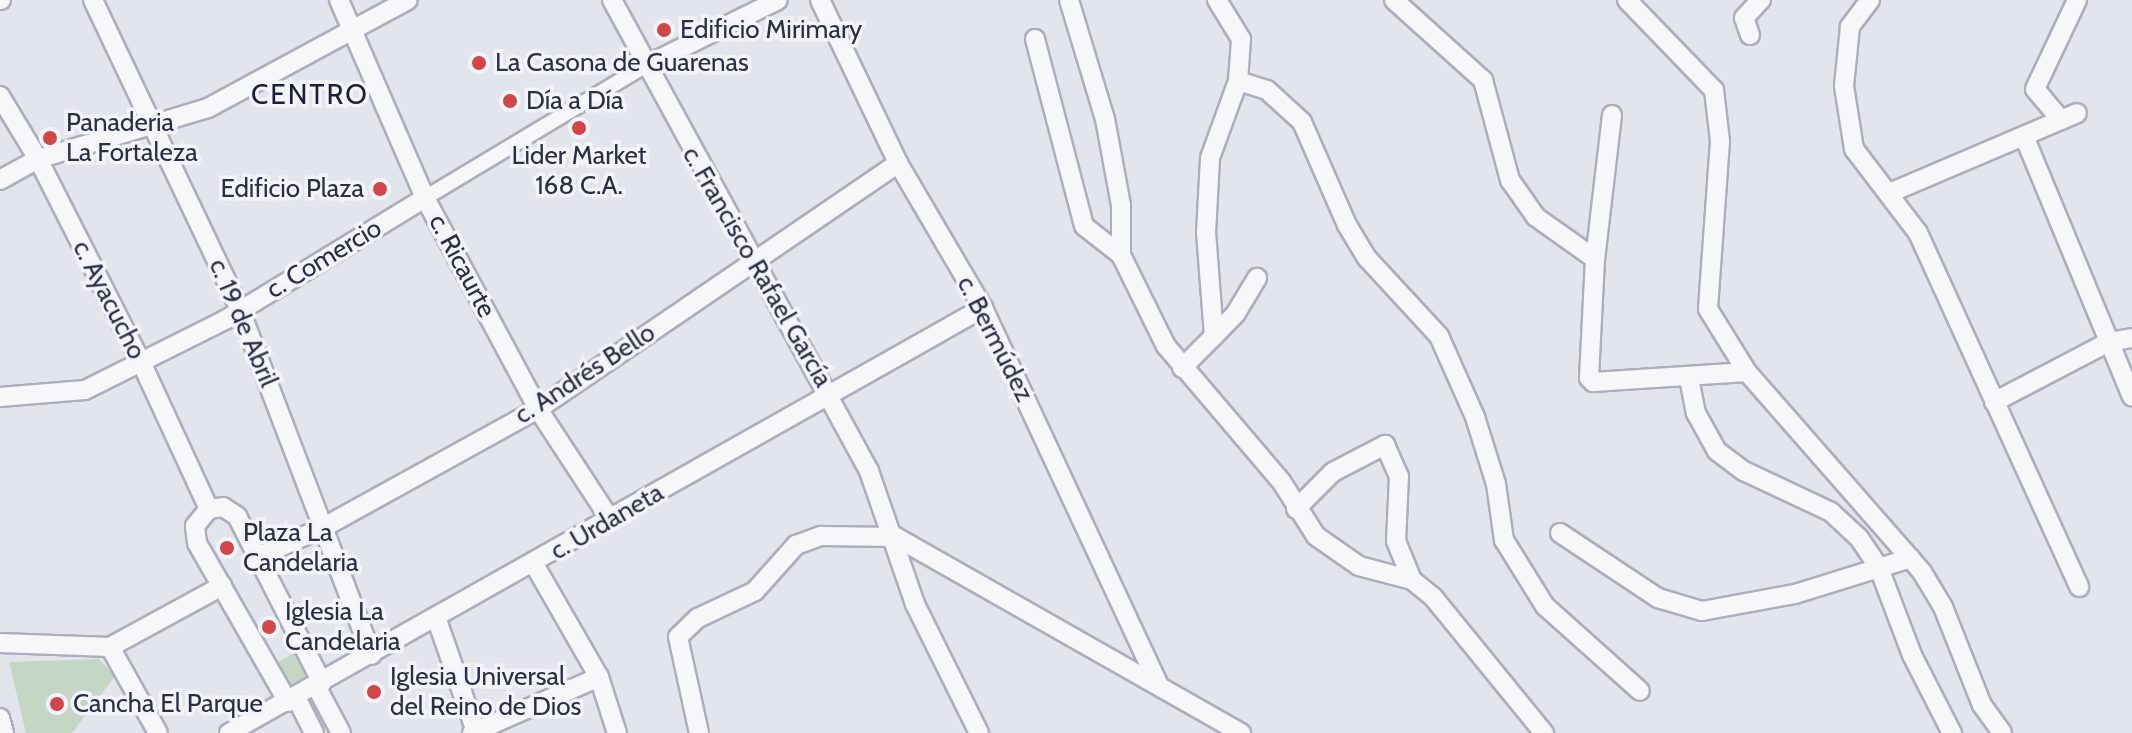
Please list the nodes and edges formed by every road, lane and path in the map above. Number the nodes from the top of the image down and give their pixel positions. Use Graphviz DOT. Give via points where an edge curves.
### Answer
graph roads {
  1 [pos="93,0"];
  2 [pos="339,0"];
  3 [pos="408,0"];
  4 [pos="612,0"];
  5 [pos="778,0"];
  6 [pos="820,0"];
  7 [pos="1069,0"];
  8 [pos="1217,0"];
  9 [pos="1394,0"];
  10 [pos="1627,0"];
  11 [pos="1761,0"];
  12 [pos="1870,0"];
  13 [pos="2077,0"];
  14 [pos="351,34"];
  15 [pos="1750,35"];
  16 [pos="1035,39"];
  17 [pos="645,66"];
  18 [pos="1238,81"];
  19 [pos="0,96"];
  20 [pos="1612,115"];
  21 [pos="157,127"];
  22 [pos="2024,136"];
  23 [pos="38,159"];
  24 [pos="898,163"];
  25 [pos="0,180"];
  26 [pos="1892,192"];
  27 [pos="425,198"];
  28 [pos="1121,255"];
  29 [pos="1595,259"];
  30 [pos="752,262"];
  31 [pos="1257,278"];
  32 [pos="983,308"];
  33 [pos="240,310"];
  34 [pos="1214,336"];
  35 [pos="2132,338"];
  36 [pos="2109,342"];
  37 [pos="141,362"];
  38 [pos="1182,368"];
  39 [pos="1747,372"];
  40 [pos="1689,378"];
  41 [pos="829,394"];
  42 [pos="0,397"];
  43 [pos="2132,397"];
  44 [pos="1994,402"];
  45 [pos="538,409"];
  46 [pos="209,509"];
  47 [pos="1296,509"];
  48 [pos="610,519"];
  49 [pos="324,527"];
  50 [pos="1560,533"];
  51 [pos="896,537"];
  52 [pos="1396,541"];
  53 [pos="256,558"];
  54 [pos="1911,558"];
  55 [pos="534,564"];
  56 [pos="1879,568"];
  57 [pos="1372,570"];
  58 [pos="1412,580"];
  59 [pos="222,586"];
  60 [pos="2079,587"];
  61 [pos="437,620"];
  62 [pos="0,643"];
  63 [pos="110,647"];
  64 [pos="372,655"];
  65 [pos="599,677"];
  66 [pos="319,684"];
  67 [pos="1159,685"];
  68 [pos="1640,691"];
  69 [pos="292,700"];
  70 [pos="0,718"];
  71 [pos="474,732"];
  72 [pos="4,733"];
  73 [pos="158,733"];
  74 [pos="229,733"];
  75 [pos="314,733"];
  76 [pos="341,733"];
  77 [pos="617,733"];
  78 [pos="699,733"];
  79 [pos="979,733"];
  80 [pos="1241,733"];
  81 [pos="1544,733"];
  82 [pos="1952,733"];
  83 [pos="2002,733"];
  1 -- 21 [label="street, c. 19 de Abril"];
  2 -- 14 [label="street, c. Ricaurte"];
  3 -- 14 [label="street"];
  4 -- 17 [label="street, c. Francisco Rafael García"];
  5 -- 17 [label="street"];
  6 -- 24 [label="street, c. Bermúdez"];
  7 -- 28 [label="street" via="1105,119 1121,205"];
  8 -- 18 [label="street" via="1241,39"];
  9 -- 29 [label="street" via="1483,80 1510,180 1547,229"];
  10 -- 39 [label="street" via="1714,90 1720,141 1707,306"];
  11 -- 15 [label="street" via="1744,18"];
  12 -- 26 [label="street" via="1850,27 1846,116 1854,149"];
  13 -- 22 [label="street" via="2035,89 2069,116"];
  14 -- 21 [label="street" via="208,108"];
  14 -- 27 [label="street, c. Ricaurte"];
  16 -- 28 [label="street" via="1084,226"];
  17 -- 27 [label="street"];
  17 -- 30 [label="street, c. Francisco Rafael García"];
  18 -- 34 [label="street" via="1210,158 1206,233"];
  18 -- 68 [label="street" via="1267,90 1302,122 1367,258 1439,336 1496,484 1504,540 1545,606"];
  19 -- 23 [label="street, c. Ayacucho"];
  20 -- 29 [label="street"];
  21 -- 23 [label="street"];
  21 -- 33 [label="street, c. 19 de Abril"];
  22 -- 26 [label="street"];
  22 -- 36 [label="street"];
  23 -- 25 [label="street"];
  23 -- 37 [label="street, c. Ayacucho"];
  24 -- 30 [label="street, c. Andrés Bello"];
  24 -- 32 [label="street, c. Bermúdez"];
  26 -- 44 [label="street" via="1918,233"];
  27 -- 33 [label="street, c. Comercio"];
  27 -- 45 [label="street, c. Ricaurte"];
  28 -- 38 [label="street" via="1148,317"];
  29 -- 40 [label="street" via="1591,381"];
  30 -- 41 [label="street, c. Francisco Rafael García"];
  30 -- 45 [label="street, c. Andrés Bello"];
  31 -- 34 [label="street"];
  32 -- 41 [label="street, c. Urdaneta"];
  32 -- 67 [label="street, c. Bermúdez"];
  33 -- 37 [label="street, c. Comercio"];
  33 -- 49 [label="street, c. 19 de Abril"];
  34 -- 38 [label="street"];
  35 -- 36 [label="street"];
  36 -- 43 [label="street"];
  36 -- 44 [label="street"];
  37 -- 42 [label="street, c. Comercio" via="85,390"];
  37 -- 46 [label="street, c. Ayacucho"];
  38 -- 47 [label="street" via="1281,481"];
  39 -- 40 [label="street"];
  39 -- 54 [label="street"];
  40 -- 56 [label="street" via="1696,413 1717,451 1744,471 1831,512"];
  41 -- 48 [label="street, c. Urdaneta"];
  41 -- 51 [label="street, c. Francisco Rafael García"];
  44 -- 60 [label="street"];
  45 -- 48 [label="street, c. Ricaurte"];
  45 -- 49 [label="street, c. Andrés Bello"];
  46 -- 53 [label="street" via="232,510"];
  46 -- 59 [label="street" via="193,532"];
  47 -- 52 [label="street" via="1333,472 1385,445 1399,476"];
  47 -- 57 [label="street" via="1337,555"];
  48 -- 55 [label="street, c. Urdaneta"];
  49 -- 53 [label="street, c. Andrés Bello"];
  49 -- 64 [label="street, c. 19 de Abril"];
  50 -- 56 [label="street" via="1624,579 1689,609 1741,607"];
  51 -- 67 [label="street"];
  51 -- 78 [label="street" via="805,540 755,591 684,629 677,645"];
  51 -- 79 [label="street, c. Francisco Rafael García" via="915,604"];
  52 -- 57 [label="street"];
  52 -- 58 [label="street"];
  53 -- 66 [label="street"];
  54 -- 56 [label="street"];
  54 -- 83 [label="street" via="1943,607 1985,711"];
  55 -- 61 [label="street, c. Urdaneta"];
  55 -- 65 [label="street"];
  56 -- 82 [label="street" via="1916,666"];
  57 -- 58 [label="street"];
  58 -- 81 [label="street" via="1463,631"];
  59 -- 63 [label="street"];
  59 -- 69 [label="street"];
  61 -- 64 [label="street, c. Urdaneta"];
  61 -- 71 [label="street"];
  62 -- 63 [label="street"];
  63 -- 73 [label="street"];
  64 -- 66 [label="street, c. Urdaneta"];
  65 -- 71 [label="street"];
  65 -- 77 [label="street"];
  66 -- 69 [label="street, c. Urdaneta"];
  66 -- 76 [label="street"];
  67 -- 80 [label="street"];
  69 -- 74 [label="street, c. Urdaneta"];
  69 -- 75 [label="street"];
  70 -- 72 [label="street"];
}
